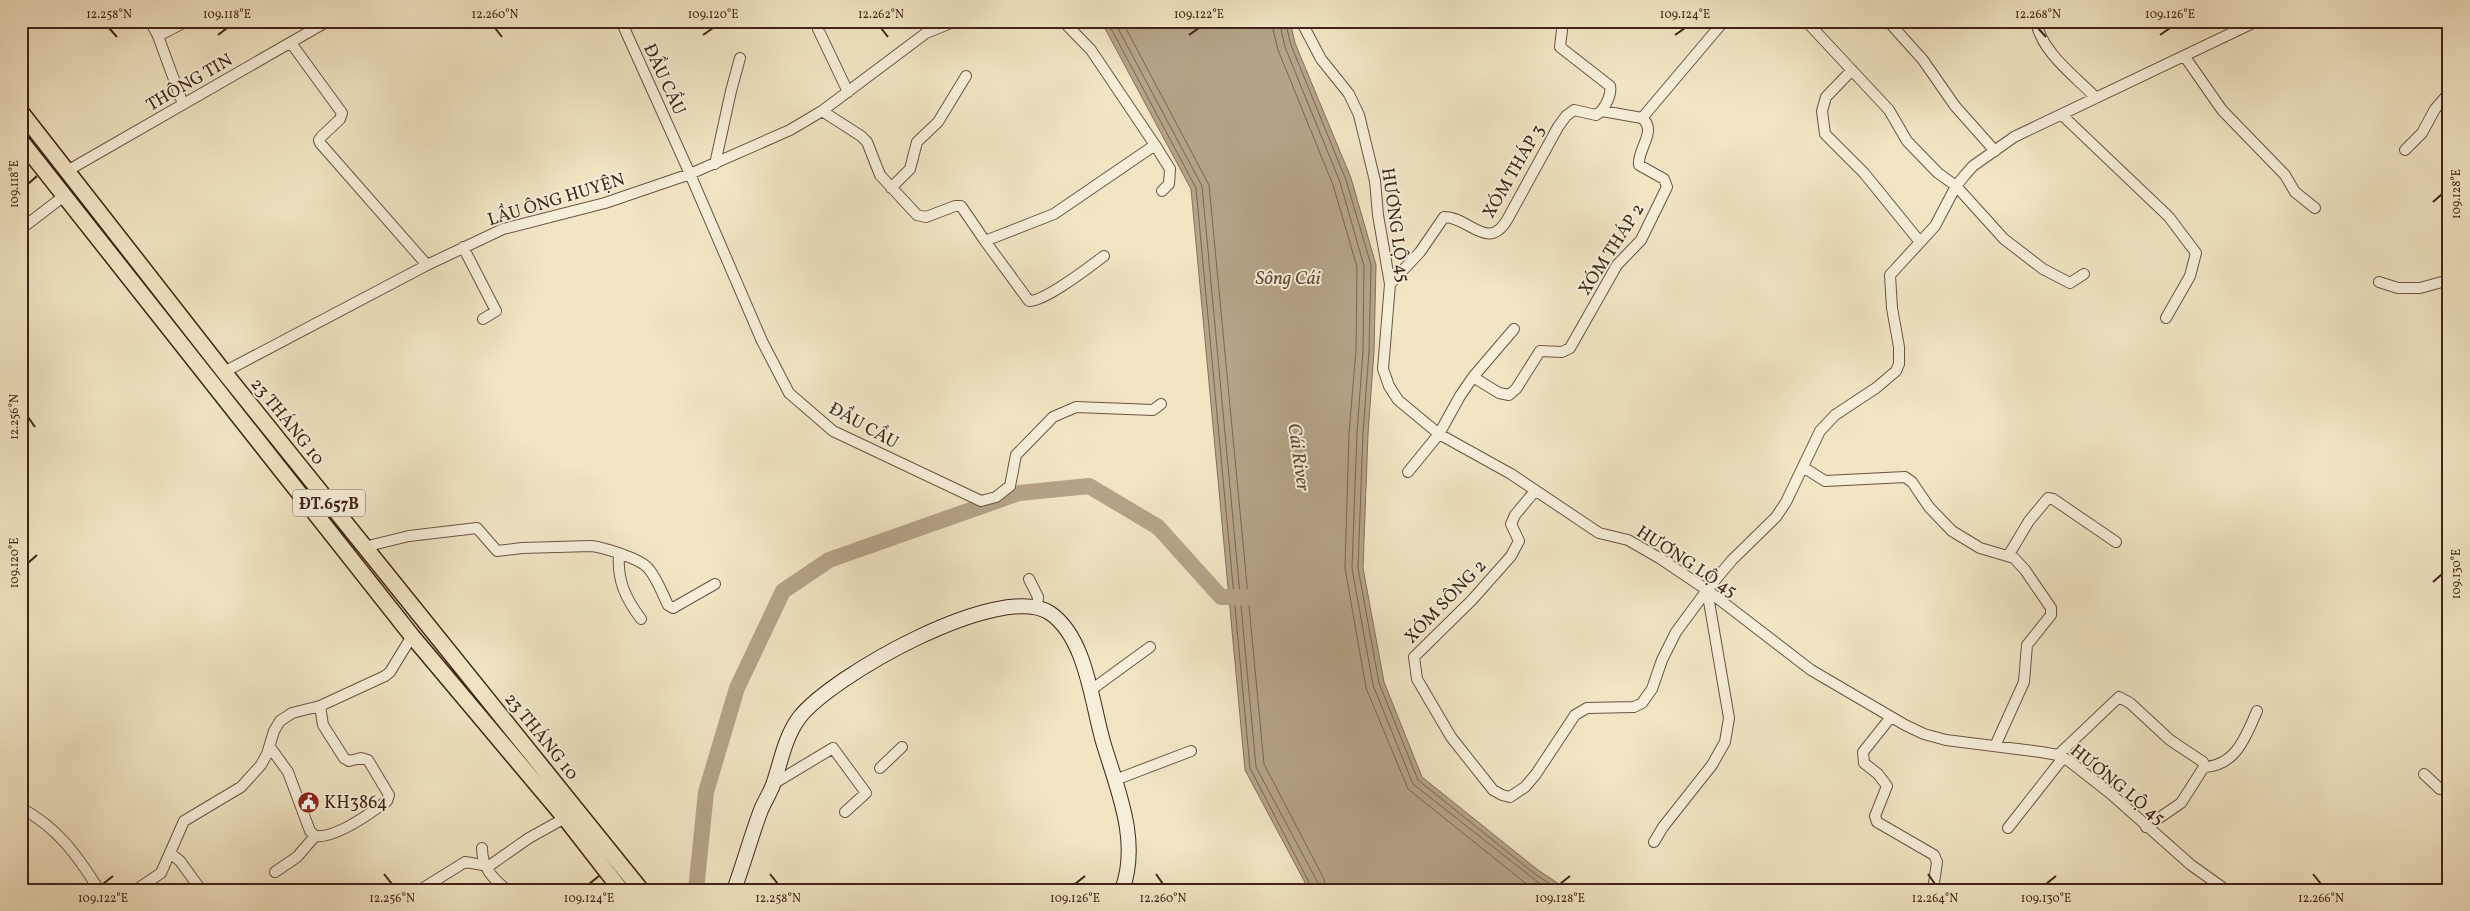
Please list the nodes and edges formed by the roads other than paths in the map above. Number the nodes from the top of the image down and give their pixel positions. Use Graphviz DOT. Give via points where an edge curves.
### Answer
graph roads {
  1 [pos="150,21"];
  2 [pos="187,21"];
  3 [pos="328,21"];
  4 [pos="620,21"];
  5 [pos="822,21"];
  6 [pos="956,21"];
  7 [pos="1063,21"];
  8 [pos="1301,21"];
  9 [pos="1563,21"];
  10 [pos="1724,21"];
  11 [pos="1806,21"];
  12 [pos="1888,21"];
  13 [pos="2036,21"];
  14 [pos="2257,21"];
  15 [pos="158,36"];
  16 [pos="292,42"];
  17 [pos="2185,57"];
  18 [pos="740,58"];
  19 [pos="1852,70"];
  20 [pos="966,76"];
  21 [pos="848,92"];
  22 [pos="2449,93"];
  23 [pos="2096,98"];
  24 [pos="183,104"];
  25 [pos="822,111"];
  26 [pos="1602,111"];
  27 [pos="21,112"];
  28 [pos="2062,115"];
  29 [pos="1642,118"];
  30 [pos="21,141"];
  31 [pos="1155,145"];
  32 [pos="2405,150"];
  33 [pos="1995,151"];
  34 [pos="716,164"];
  35 [pos="67,171"];
  36 [pos="690,174"];
  37 [pos="53,182"];
  38 [pos="1956,186"];
  39 [pos="891,188"];
  40 [pos="1162,191"];
  41 [pos="64,196"];
  42 [pos="2314,208"];
  43 [pos="21,229"];
  44 [pos="985,242"];
  45 [pos="1920,242"];
  46 [pos="464,247"];
  47 [pos="1104,256"];
  48 [pos="427,265"];
  49 [pos="2084,274"];
  50 [pos="2449,280"];
  51 [pos="2379,282"];
  52 [pos="1390,284"];
  53 [pos="2166,318"];
  54 [pos="483,319"];
  55 [pos="1514,329"];
  56 [pos="224,372"];
  57 [pos="1474,378"];
  58 [pos="1161,404"];
  59 [pos="1440,434"];
  60 [pos="1803,467"];
  61 [pos="1408,472"];
  62 [pos="1536,491"];
  63 [pos="2116,542"];
  64 [pos="364,547"];
  65 [pos="619,555"];
  66 [pos="2008,556"];
  67 [pos="1029,579"];
  68 [pos="715,584"];
  69 [pos="1707,590"];
  70 [pos="1037,608"];
  71 [pos="641,619"];
  72 [pos="426,624"];
  73 [pos="412,636"];
  74 [pos="1150,647"];
  75 [pos="1091,690"];
  76 [pos="320,706"];
  77 [pos="2257,711"];
  78 [pos="1891,718"];
  79 [pos="270,746"];
  80 [pos="1996,746"];
  81 [pos="902,747"];
  82 [pos="1191,751"];
  83 [pos="2061,757"];
  84 [pos="2204,767"];
  85 [pos="880,768"];
  86 [pos="2424,774"];
  87 [pos="1115,780"];
  88 [pos="773,784"];
  89 [pos="2449,786"];
  90 [pos="21,808"];
  91 [pos="845,812"];
  92 [pos="565,818"];
  93 [pos="2146,827"];
  94 [pos="2008,828"];
  95 [pos="314,836"];
  96 [pos="1654,842"];
  97 [pos="482,848"];
  98 [pos="170,853"];
  99 [pos="485,867"];
  100 [pos="274,872"];
  101 [pos="99,890"];
  102 [pos="136,890"];
  103 [pos="201,890"];
  104 [pos="420,890"];
  105 [pos="507,890"];
  106 [pos="621,890"];
  107 [pos="641,890"];
  108 [pos="734,890"];
  109 [pos="1122,890"];
  110 [pos="1933,890"];
  111 [pos="2226,890"];
  1 -- 15 [label="street"];
  2 -- 15 [label="street"];
  3 -- 16 [label="street, THÔNG TIN"];
  4 -- 36 [label="street, ĐẦU CẦU"];
  5 -- 21 [label="street" via="819,33"];
  6 -- 21 [label="street, LẦU ÔNG HUYỆN" via="926,33"];
  7 -- 31 [label="street" via="1092,50"];
  8 -- 52 [label="street, HƯƠNG LỘ 45" via="1321,58 1357,108 1375,181"];
  9 -- 26 [label="street" via="1560,47 1610,86"];
  10 -- 29 [label="street"];
  11 -- 19 [label="street"];
  12 -- 33 [label="street"];
  13 -- 23 [label="street" via="2038,35"];
  14 -- 17 [label="street"];
  15 -- 24 [label="street"];
  16 -- 24 [label="street, THÔNG TIN"];
  16 -- 48 [label="street" via="342,113 321,137 320,143"];
  17 -- 23 [label="street"];
  17 -- 42 [label="street" via="2222,110 2285,176 2295,192"];
  18 -- 34 [label="street"];
  19 -- 38 [label="street" via="1889,110 1907,141 1938,173"];
  19 -- 45 [label="street" via="1826,98 1822,111 1825,134 1864,174"];
  20 -- 39 [label="street" via="938,122 917,142 910,168"];
  21 -- 25 [label="street, LẦU ÔNG HUYỆN"];
  22 -- 32 [label="street" via="2435,109 2422,133"];
  23 -- 28 [label="street"];
  24 -- 35 [label="street, THÔNG TIN"];
  25 -- 34 [label="street, LẦU ÔNG HUYỆN" via="790,130"];
  25 -- 39 [label="street" via="862,136 877,170"];
  26 -- 29 [label="street, XÓM THÁP 3"];
  26 -- 52 [label="street, XÓM THÁP 3" via="1596,115 1574,110 1566,116 1498,231 1487,234 1444,217 1420,252"];
  27 -- 35 [label="main road, 23 THÁNG 10 / ĐT.657B"];
  28 -- 33 [label="street" via="2014,137"];
  28 -- 53 [label="street" via="2170,217 2196,253 2190,276"];
  29 -- 57 [label="street, XÓM THÁP 2" via="1648,125 1648,132 1639,165 1664,179 1667,187 1641,240 1617,265 1568,350 1540,351 1509,395 1499,393"];
  30 -- 37 [label="main road, 23 THÁNG 10 / ĐT.657B"];
  31 -- 40 [label="street" via="1171,172 1169,184"];
  31 -- 44 [label="street" via="1054,214"];
  33 -- 38 [label="street" via="1973,166"];
  34 -- 36 [label="street, LẦU ÔNG HUYỆN"];
  35 -- 37 [label="street"];
  35 -- 56 [label="main road, 23 THÁNG 10 / ĐT.657B"];
  36 -- 46 [label="street, LẦU ÔNG HUYỆN" via="605,203 512,226"];
  36 -- 58 [label="street, ĐẦU CẦU" via="779,377 793,398 833,431 981,501 1010,486 1016,455 1053,417 1076,408 1153,410"];
  37 -- 41 [label="main road, 23 THÁNG 10 / ĐT.657B"];
  38 -- 45 [label="street" via="1934,226"];
  38 -- 49 [label="street" via="2018,252 2061,280 2070,283"];
  39 -- 44 [label="street" via="913,213 921,217 961,206"];
  41 -- 43 [label="street"];
  41 -- 73 [label="main road, 23 THÁNG 10 / ĐT.657B"];
  44 -- 47 [label="street" via="1024,297 1032,302"];
  45 -- 60 [label="street" via="1890,275 1900,364 1876,388 1835,415 1820,431"];
  46 -- 48 [label="street, LẦU ÔNG HUYỆN"];
  46 -- 54 [label="street" via="496,311"];
  48 -- 56 [label="street, LẦU ÔNG HUYỆN"];
  50 -- 51 [label="street" via="2420,288 2398,288"];
  52 -- 59 [label="street, HƯƠNG LỘ 45" via="1383,359 1386,378 1398,400"];
  55 -- 57 [label="street"];
  56 -- 64 [label="main road, 23 THÁNG 10 / ĐT.657B"];
  57 -- 59 [label="street" via="1460,396"];
  59 -- 61 [label="street"];
  59 -- 62 [label="street, HƯƠNG LỘ 45"];
  60 -- 66 [label="street" via="1825,480 1905,476 1952,531 1980,548"];
  60 -- 69 [label="street" via="1776,518 1732,560"];
  62 -- 69 [label="street, HƯƠNG LỘ 45" via="1599,534 1628,540"];
  62 -- 69 [label="street, XÓM SÔNG 2" via="1511,524 1519,541 1511,556 1414,657 1417,679 1451,737 1484,780 1502,795 1510,797 1525,787 1575,715 1586,708 1634,707 1642,703 1652,690 1676,632"];
  63 -- 66 [label="street" via="2048,498"];
  64 -- 65 [label="street" via="409,536 475,528 497,551 591,546"];
  64 -- 72 [label="main road, 23 THÁNG 10 / ĐT.657B"];
  65 -- 68 [label="street" via="646,566 672,608"];
  65 -- 71 [label="street" via="618,573 622,588"];
  66 -- 80 [label="street" via="2014,558 2030,577 2051,608 2051,615 2027,645 2024,682"];
  67 -- 70 [label="street" via="1038,597"];
  69 -- 78 [label="street, HƯƠNG LỘ 45" via="1811,670"];
  69 -- 96 [label="street" via="1729,718 1725,742 1712,765"];
  70 -- 75 [label="street" via="1050,613 1068,635"];
  70 -- 88 [label="street" via="1014,606 984,612 902,644 857,671 800,717 783,751"];
  72 -- 73 [label="main road"];
  72 -- 107 [label="main road, 23 THÁNG 10 / ĐT.657B"];
  73 -- 76 [label="street" via="385,676"];
  73 -- 92 [label="main road, 23 THÁNG 10 / ĐT.657B"];
  74 -- 75 [label="street"];
  75 -- 87 [label="street"];
  76 -- 79 [label="street" via="292,713 280,721"];
  76 -- 95 [label="street" via="323,725 344,758 349,761 368,760 389,795 381,806 343,829"];
  77 -- 84 [label="street" via="2238,750 2226,760"];
  78 -- 80 [label="street, HƯƠNG LỘ 45" via="1924,734 1946,740"];
  78 -- 110 [label="street" via="1863,752 1864,762 1887,786 1876,816 1878,822 1934,855 1937,862"];
  79 -- 95 [label="street" via="288,772"];
  79 -- 98 [label="street" via="261,765 241,788 184,821"];
  80 -- 83 [label="street, HƯƠNG LỘ 45"];
  81 -- 85 [label="street"];
  82 -- 87 [label="street"];
  83 -- 84 [label="street" via="2119,697 2202,762"];
  83 -- 93 [label="street, HƯƠNG LỘ 45" via="2111,794"];
  83 -- 94 [label="street"];
  84 -- 93 [label="street" via="2181,803"];
  86 -- 89 [label="street" via="2440,789"];
  87 -- 109 [label="street" via="1125,813 1129,845 1128,872"];
  88 -- 91 [label="street" via="833,748 866,793"];
  88 -- 108 [label="street"];
  90 -- 101 [label="street" via="56,831 82,861"];
  92 -- 99 [label="street"];
  92 -- 106 [label="main road, 23 THÁNG 10 / ĐT.657B"];
  93 -- 111 [label="street, HƯƠNG LỘ 45"];
  95 -- 100 [label="street" via="297,857"];
  97 -- 99 [label="street"];
  98 -- 102 [label="street" via="161,873"];
  98 -- 103 [label="street" via="180,861"];
  99 -- 104 [label="street" via="465,862"];
  99 -- 105 [label="street"];
}
